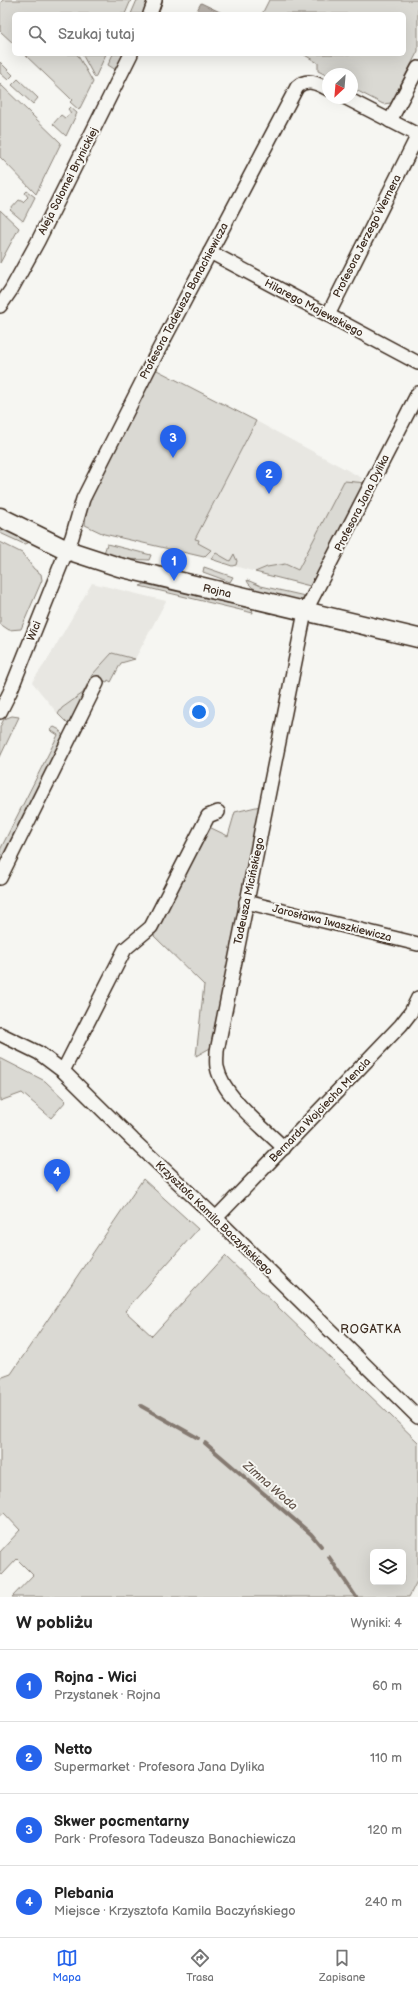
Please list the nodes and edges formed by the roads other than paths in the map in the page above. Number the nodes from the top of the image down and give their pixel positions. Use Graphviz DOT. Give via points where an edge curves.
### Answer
graph roads {
  1 [pos="155,0"];
  2 [pos="151,12"];
  3 [pos="130,56"];
  4 [pos="418,68"];
  5 [pos="322,85"];
  6 [pos="357,104"];
  7 [pos="390,121"];
  8 [pos="418,135"];
  9 [pos="210,252"];
  10 [pos="0,306"];
  11 [pos="328,315"];
  12 [pos="418,363"];
  13 [pos="418,393"];
  14 [pos="0,517"];
  15 [pos="67,550"];
  16 [pos="304,612"];
  17 [pos="418,638"];
  18 [pos="97,683"];
  19 [pos="5,689"];
  20 [pos="0,712"];
  21 [pos="218,812"];
  22 [pos="0,878"];
  23 [pos="246,902"];
  24 [pos="418,944"];
  25 [pos="418,998"];
  26 [pos="0,1034"];
  27 [pos="63,1071"];
  28 [pos="284,1148"];
  29 [pos="216,1218"];
  30 [pos="418,1417"];
  1 -- 2 [label="street"];
  3 -- 10 [label="street, Aleja Salomei Brynickiej" via="38,241"];
  4 -- 7 [label="street"];
  5 -- 9 [label="street, Profesora Tadeusza Banachiewicza" via="307,82 297,87"];
  6 -- 7 [label="street"];
  7 -- 8 [label="street"];
  8 -- 11 [label="street, Profesora Jerzego Wernera"];
  9 -- 11 [label="street, Hilarego Majewskiego"];
  9 -- 15 [label="street, Profesora Tadeusza Banachiewicza" via="83,499"];
  11 -- 12 [label="street, Hilarego Majewskiego"];
  13 -- 16 [label="street, Profesora Jana Dylika"];
  14 -- 15 [label="street, Rojna"];
  15 -- 16 [label="street, Rojna" via="134,571"];
  15 -- 19 [label="street, Wici"];
  16 -- 17 [label="street, Rojna"];
  16 -- 23 [label="street, Tadeusza Micińskiego"];
  18 -- 22 [label="street"];
  19 -- 20 [label="street, Wici"];
  21 -- 27 [label="street" via="208,816 151,927 125,950"];
  23 -- 24 [label="street, Jarosława Iwaszkiewicza"];
  23 -- 28 [label="street, Tadeusza Micińskiego" via="217,1051 217,1066 229,1092"];
  25 -- 28 [label="street, Bernarda Wojciecha Mencla" via="401,1025"];
  26 -- 27 [label="street, Krzysztofa Kamila Baczyńskiego" via="39,1053"];
  27 -- 29 [label="street, Krzysztofa Kamila Baczyńskiego"];
  28 -- 29 [label="street, Bernarda Wojciecha Mencla"];
  29 -- 30 [label="street, Krzysztofa Kamila Baczyńskiego"];
}
